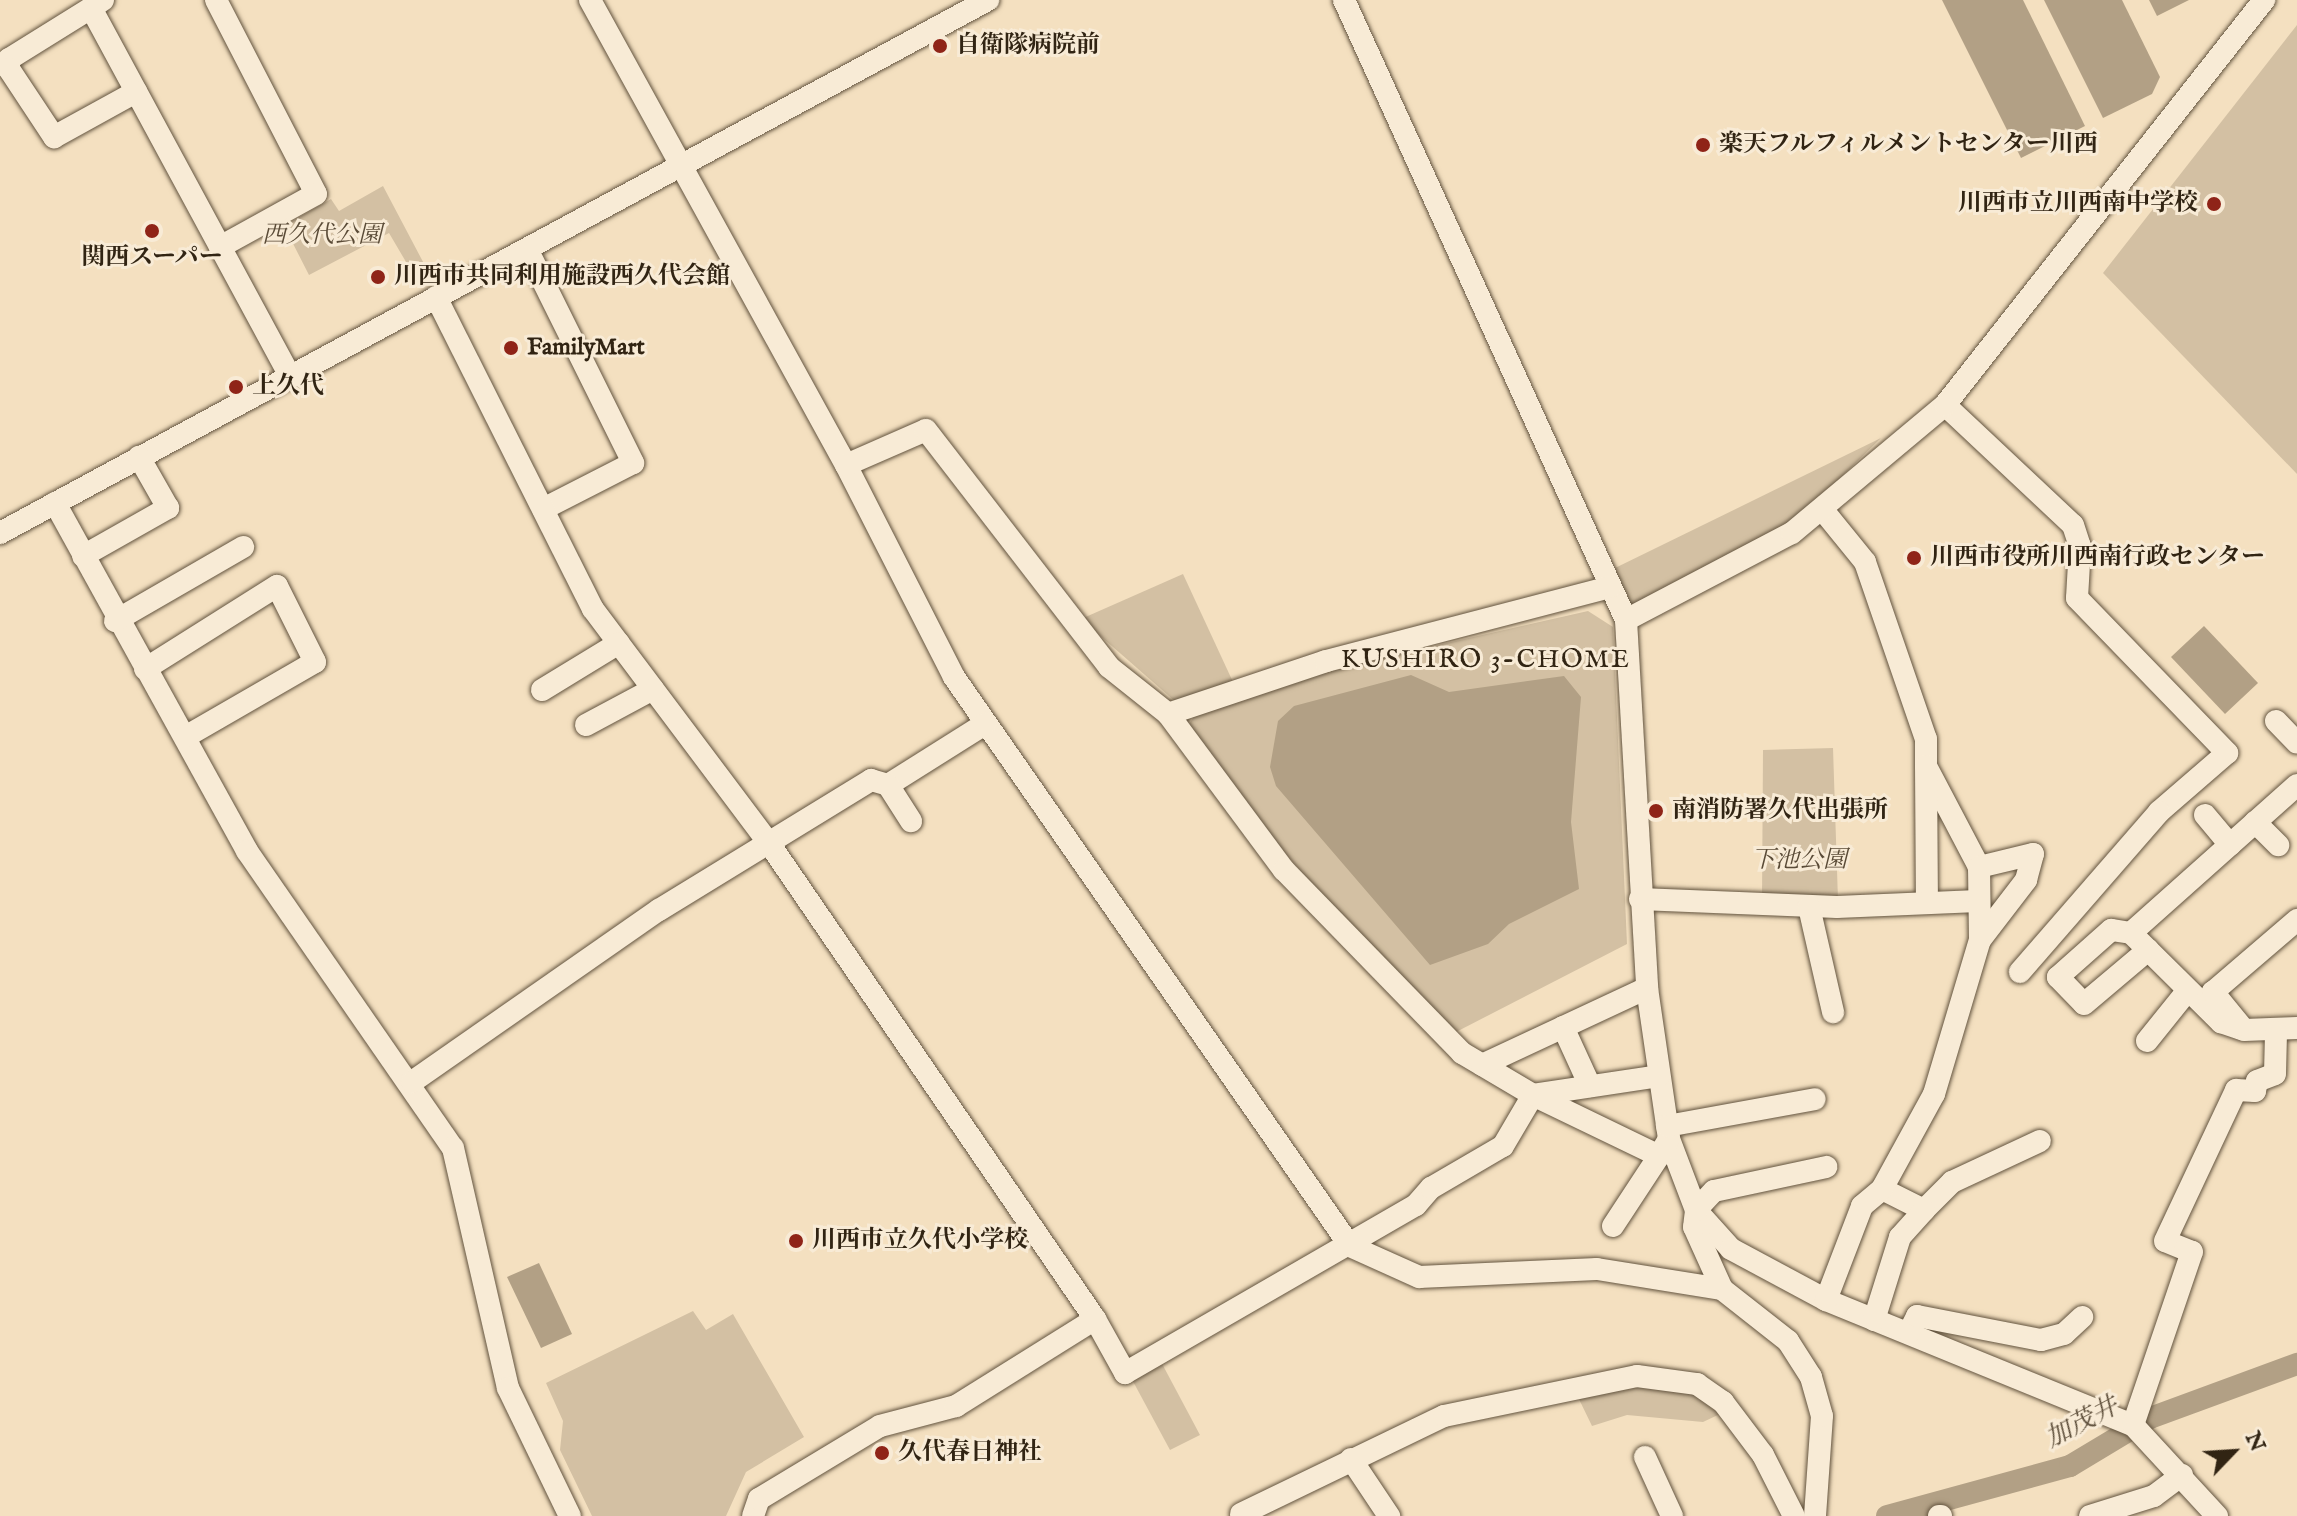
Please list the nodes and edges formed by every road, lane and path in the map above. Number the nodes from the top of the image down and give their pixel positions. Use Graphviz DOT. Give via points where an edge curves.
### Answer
graph roads {
  1 [pos="216,0"];
  2 [pos="590,0"];
  3 [pos="988,0"];
  4 [pos="1344,0"];
  5 [pos="2264,0"];
  6 [pos="97,4"];
  7 [pos="136,92"];
  8 [pos="682,167"];
  9 [pos="220,247"];
  10 [pos="527,249"];
  11 [pos="436,297"];
  12 [pos="290,376"];
  13 [pos="1945,405"];
  14 [pos="139,457"];
  15 [pos="846,465"];
  16 [pos="55,503"];
  17 [pos="543,509"];
  18 [pos="1822,509"];
  19 [pos="0,533"];
  20 [pos="243,547"];
  21 [pos="83,556"];
  22 [pos="1611,587"];
  23 [pos="1626,620"];
  24 [pos="115,621"];
  25 [pos="619,643"];
  26 [pos="145,669"];
  27 [pos="653,689"];
  28 [pos="542,690"];
  29 [pos="1168,714"];
  30 [pos="2276,721"];
  31 [pos="985,724"];
  32 [pos="586,725"];
  33 [pos="185,737"];
  34 [pos="2297,743"];
  35 [pos="1926,766"];
  36 [pos="888,785"];
  37 [pos="2297,785"];
  38 [pos="2205,815"];
  39 [pos="911,821"];
  40 [pos="2255,822"];
  41 [pos="2230,845"];
  42 [pos="2278,845"];
  43 [pos="771,846"];
  44 [pos="1979,867"];
  45 [pos="1640,899"];
  46 [pos="1978,901"];
  47 [pos="1927,903"];
  48 [pos="1809,907"];
  49 [pos="2297,920"];
  50 [pos="2131,933"];
  51 [pos="1980,940"];
  52 [pos="2148,950"];
  53 [pos="2020,972"];
  54 [pos="1647,988"];
  55 [pos="2188,990"];
  56 [pos="1833,1012"];
  57 [pos="1563,1027"];
  58 [pos="2240,1028"];
  59 [pos="2286,1030"];
  60 [pos="2147,1041"];
  61 [pos="1482,1065"];
  62 [pos="1659,1076"];
  63 [pos="412,1082"];
  64 [pos="1590,1086"];
  65 [pos="1533,1095"];
  66 [pos="1815,1099"];
  67 [pos="1665,1140"];
  68 [pos="2040,1141"];
  69 [pos="1826,1167"];
  70 [pos="1882,1189"];
  71 [pos="1696,1210"];
  72 [pos="1924,1210"];
  73 [pos="1613,1226"];
  74 [pos="1350,1246"];
  75 [pos="1722,1289"];
  76 [pos="1826,1300"];
  77 [pos="2082,1317"];
  78 [pos="1095,1319"];
  79 [pos="1874,1320"];
  80 [pos="1909,1332"];
  81 [pos="2133,1425"];
  82 [pos="1645,1457"];
  83 [pos="1351,1459"];
  84 [pos="2182,1475"];
  85 [pos="1241,1514"];
  86 [pos="570,1516"];
  87 [pos="753,1516"];
  88 [pos="1389,1516"];
  89 [pos="1672,1516"];
  90 [pos="1794,1516"];
  91 [pos="1815,1516"];
  92 [pos="2090,1516"];
  93 [pos="2217,1516"];
  1 -- 9 [label="street" via="316,194"];
  2 -- 8 [label="street"];
  3 -- 8 [label="street"];
  4 -- 22 [label="street"];
  5 -- 13 [label="street"];
  6 -- 7 [label="street"];
  6 -- 7 [label="street" via="9,59 9,69 54,137"];
  7 -- 9 [label="street"];
  8 -- 10 [label="street"];
  8 -- 15 [label="street"];
  9 -- 12 [label="street"];
  10 -- 11 [label="street"];
  10 -- 17 [label="street" via="633,463"];
  11 -- 12 [label="street"];
  11 -- 17 [label="street"];
  12 -- 14 [label="street"];
  13 -- 18 [label="street"];
  13 -- 53 [label="street" via="2073,525 2080,546 2077,598 2227,753 2159,812"];
  14 -- 16 [label="street"];
  14 -- 21 [label="street" via="168,508"];
  15 -- 29 [label="street" via="926,430 1109,667"];
  15 -- 31 [label="street"];
  16 -- 19 [label="street"];
  16 -- 21 [label="street"];
  17 -- 25 [label="street" via="593,609"];
  18 -- 23 [label="street" via="1792,533"];
  18 -- 35 [label="street" via="1865,562 1926,739"];
  20 -- 24 [label="street"];
  21 -- 24 [label="street"];
  22 -- 23 [label="street"];
  22 -- 29 [label="street" via="1326,661"];
  23 -- 45 [label="street"];
  24 -- 26 [label="street"];
  25 -- 27 [label="street"];
  25 -- 28 [label="street"];
  26 -- 33 [label="street"];
  26 -- 33 [label="street" via="277,586 315,662"];
  27 -- 32 [label="street"];
  27 -- 43 [label="street"];
  29 -- 61 [label="street" via="1284,870 1396,989"];
  30 -- 34 [label="street"];
  31 -- 36 [label="street"];
  31 -- 74 [label="street"];
  33 -- 63 [label="street" via="276,897"];
  35 -- 44 [label="street"];
  35 -- 47 [label="street"];
  36 -- 39 [label="street"];
  36 -- 43 [label="street" via="871,780"];
  37 -- 40 [label="street"];
  38 -- 41 [label="street"];
  40 -- 41 [label="street"];
  40 -- 42 [label="street"];
  41 -- 50 [label="street"];
  43 -- 63 [label="street" via="659,910"];
  43 -- 78 [label="street"];
  44 -- 46 [label="street"];
  44 -- 51 [label="street" via="2033,854 2026,880"];
  45 -- 48 [label="street"];
  45 -- 54 [label="street"];
  46 -- 47 [label="street"];
  46 -- 51 [label="street"];
  47 -- 48 [label="street"];
  48 -- 56 [label="street"];
  49 -- 58 [label="street" via="2213,992"];
  50 -- 52 [label="street"];
  50 -- 52 [label="street" via="2111,930 2058,977 2084,1004"];
  51 -- 70 [label="street" via="1934,1094"];
  52 -- 55 [label="street"];
  54 -- 57 [label="street"];
  54 -- 62 [label="street"];
  55 -- 58 [label="street" via="2221,1022"];
  55 -- 60 [label="street"];
  57 -- 61 [label="street"];
  57 -- 64 [label="street"];
  58 -- 59 [label="street"];
  59 -- 81 [label="street" via="2275,1074 2257,1081 2255,1091 2236,1090 2165,1241 2192,1252"];
  61 -- 65 [label="street"];
  62 -- 64 [label="street"];
  62 -- 67 [label="street"];
  63 -- 86 [label="street" via="453,1148 508,1388"];
  64 -- 65 [label="street"];
  65 -- 67 [label="street"];
  65 -- 74 [label="street" via="1503,1146"];
  66 -- 67 [label="street"];
  67 -- 71 [label="street"];
  67 -- 73 [label="street"];
  68 -- 72 [label="street" via="1952,1182"];
  69 -- 71 [label="street" via="1714,1191"];
  70 -- 72 [label="street"];
  70 -- 76 [label="street" via="1862,1206"];
  71 -- 75 [label="street" via="1694,1227"];
  71 -- 76 [label="street" via="1731,1249"];
  72 -- 79 [label="street" via="1900,1237"];
  74 -- 75 [label="street" via="1419,1277 1597,1269"];
  74 -- 78 [label="street" via="1125,1373"];
  75 -- 91 [label="street" via="1788,1341 1811,1377 1822,1416"];
  76 -- 79 [label="street"];
  77 -- 80 [label="street" via="2064,1334 2041,1340 1917,1316"];
  78 -- 87 [label="street" via="956,1406 880,1426 759,1499"];
  79 -- 80 [label="street"];
  80 -- 81 [label="street"];
  81 -- 84 [label="street"];
  82 -- 89 [label="street"];
  83 -- 85 [label="street"];
  83 -- 88 [label="street"];
  83 -- 90 [label="street" via="1444,1416 1637,1376 1697,1384 1723,1402"];
  84 -- 92 [label="street" via="2154,1496"];
  84 -- 93 [label="street"];
}
